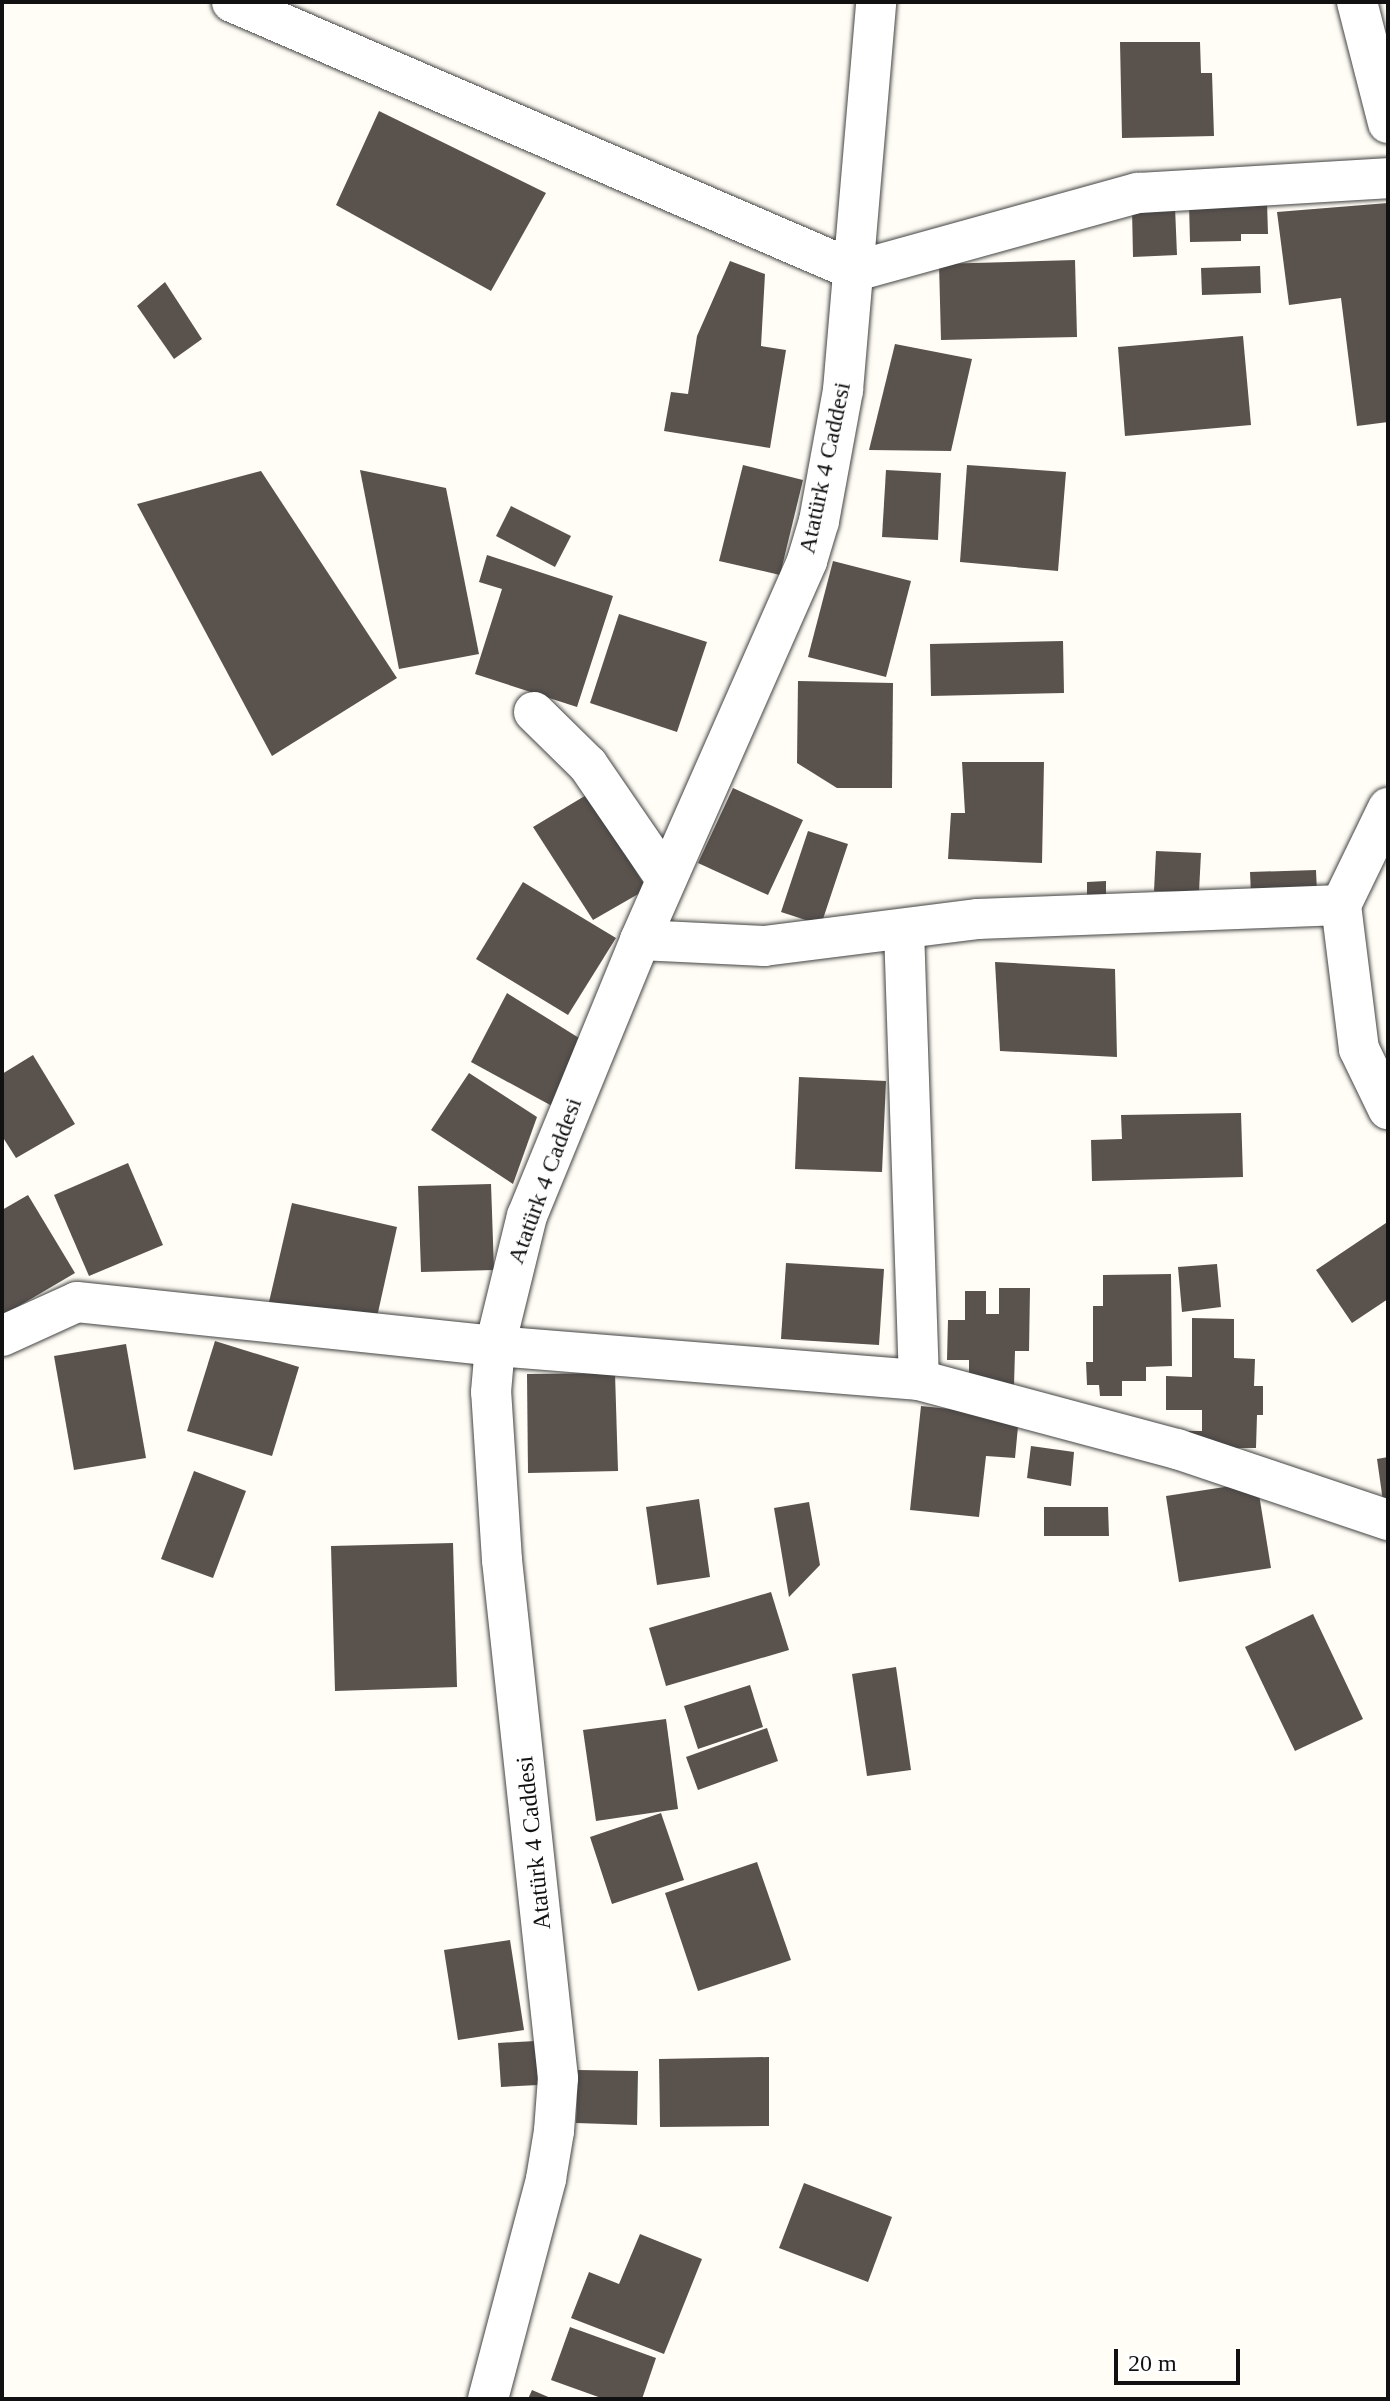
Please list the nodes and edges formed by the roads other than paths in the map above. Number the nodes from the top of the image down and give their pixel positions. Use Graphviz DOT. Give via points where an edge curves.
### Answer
graph roads {
  1 [pos="232,2"];
  2 [pos="876,2"];
  3 [pos="1357,2"];
  4 [pos="1388,123"];
  5 [pos="1388,178"];
  6 [pos="856,271"];
  7 [pos="534,712"];
  8 [pos="1388,808"];
  9 [pos="666,879"];
  10 [pos="1341,905"];
  11 [pos="904,929"];
  12 [pos="640,940"];
  13 [pos="1388,1109"];
  14 [pos="2,1336"];
  15 [pos="495,1346"];
  16 [pos="919,1380"];
  17 [pos="1388,1520"];
  18 [pos="488,2399"];
  1 -- 6 [label="street"];
  2 -- 6 [label="street, Atatürk 4 Caddesi"];
  3 -- 4 [label="street"];
  5 -- 6 [label="street" via="1138,193"];
  6 -- 9 [label="street, Atatürk 4 Caddesi" via="835,435 807,561"];
  7 -- 9 [label="street" via="588,765"];
  8 -- 10 [label="street"];
  9 -- 12 [label="street, Atatürk 4 Caddesi"];
  10 -- 11 [label="street" via="978,919"];
  10 -- 13 [label="street" via="1359,1049"];
  11 -- 12 [label="street" via="764,946"];
  11 -- 16 [label="street"];
  12 -- 15 [label="street, Atatürk 4 Caddesi" via="527,1216"];
  14 -- 15 [label="street" via="77,1302"];
  15 -- 16 [label="street"];
  15 -- 18 [label="street, Atatürk 4 Caddesi" via="491,1404 502,1560 558,2078 546,2179"];
  16 -- 17 [label="street" via="1177,1449"];
}
